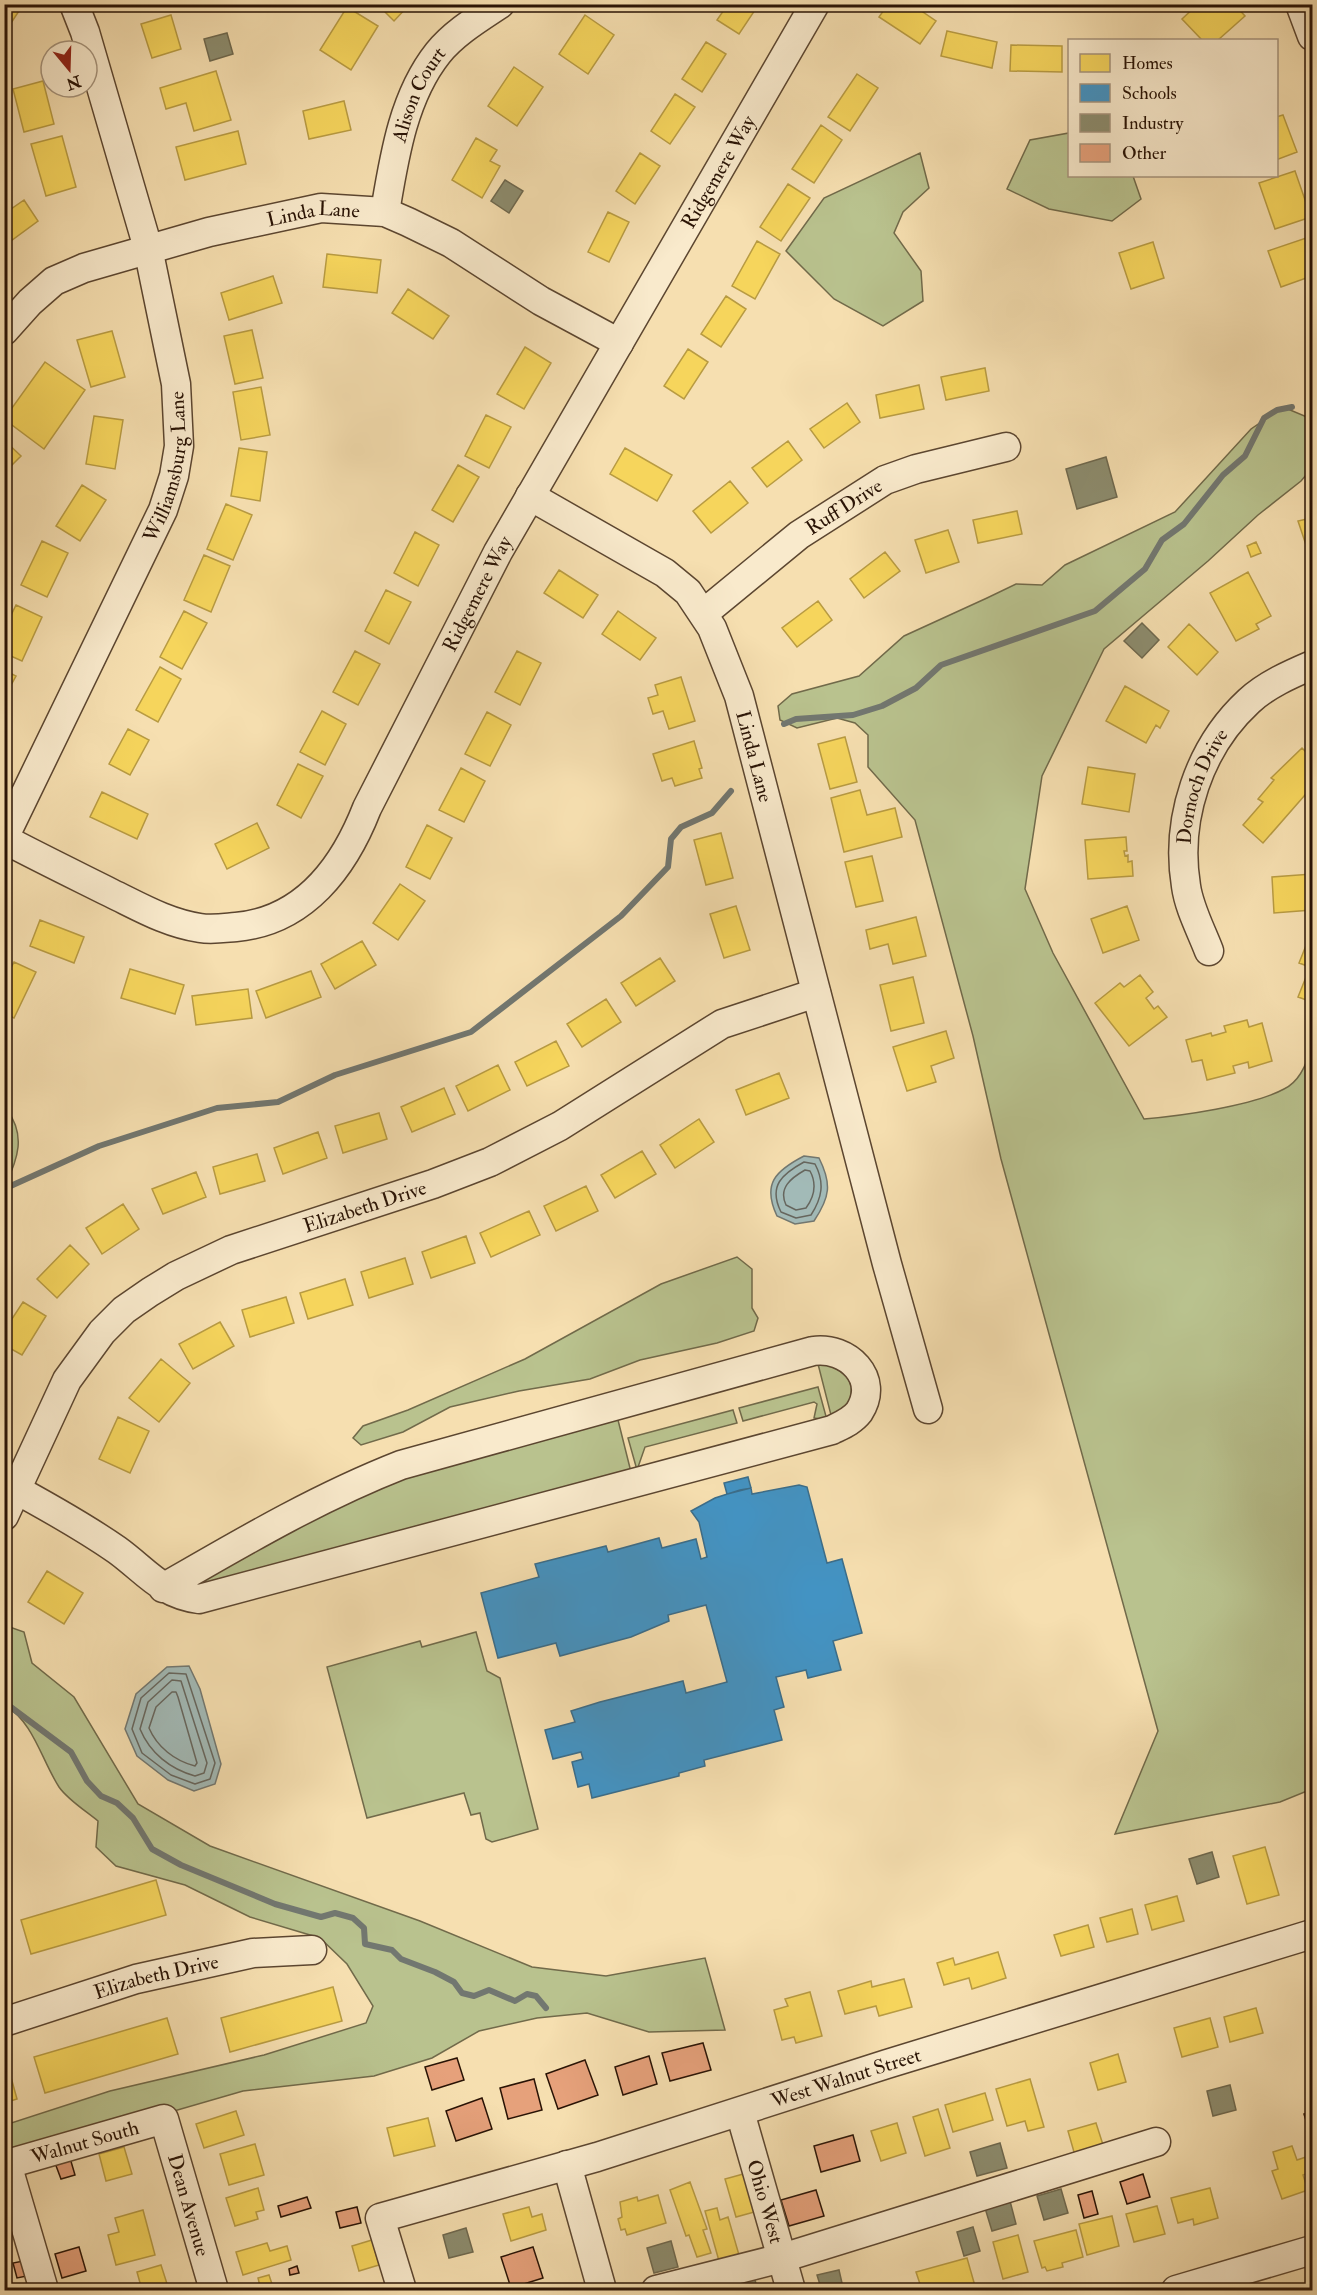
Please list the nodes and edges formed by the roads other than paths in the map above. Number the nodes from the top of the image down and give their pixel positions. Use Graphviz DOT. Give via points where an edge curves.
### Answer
graph roads {
  1 [pos="74,4"];
  2 [pos="500,4"];
  3 [pos="815,4"];
  4 [pos="1300,4"];
  5 [pos="1312,36"];
  6 [pos="385,213"];
  7 [pos="148,248"];
  8 [pos="4,331"];
  9 [pos="619,343"];
  10 [pos="1006,447"];
  11 [pos="530,496"];
  12 [pos="704,613"];
  13 [pos="1312,665"];
  14 [pos="4,838"];
  15 [pos="1209,951"];
  16 [pos="816,993"];
  17 [pos="928,1409"];
  18 [pos="11,1487"];
  19 [pos="4,1516"];
  20 [pos="163,1588"];
  21 [pos="1312,1934"];
  22 [pos="312,1950"];
  23 [pos="4,2022"];
  24 [pos="740,2112"];
  25 [pos="164,2119"];
  26 [pos="1156,2142"];
  27 [pos="6,2164"];
  28 [pos="567,2165"];
  29 [pos="1312,2250"];
  30 [pos="782,2258"];
  31 [pos="44,2290"];
  32 [pos="214,2290"];
  33 [pos="402,2290"];
  34 [pos="602,2290"];
  35 [pos="656,2290"];
  36 [pos="791,2290"];
  37 [pos="1176,2290"];
  1 -- 7 [label="street, Williamsburg Lane"];
  2 -- 6 [label="street, Alison Court" via="438,52 410,103"];
  3 -- 9 [label="street, Ridgemere Way"];
  4 -- 5 [label="street"];
  6 -- 7 [label="street, Linda Lane" via="315,209"];
  6 -- 9 [label="street, Linda Lane" via="451,243 541,301"];
  7 -- 8 [label="street, Linda Lane" via="54,281"];
  7 -- 14 [label="street, Williamsburg Lane" via="176,384 179,438 174,476 138,565"];
  9 -- 11 [label="street, Ridgemere Way"];
  10 -- 12 [label="street, Ruff Drive" via="885,480 799,535"];
  11 -- 12 [label="street, Linda Lane" via="665,573 688,592"];
  11 -- 14 [label="street, Ridgemere Way" via="367,808 356,837 328,879 298,905 248,926 202,929 180,924"];
  12 -- 16 [label="street, Linda Lane" via="725,654 739,696"];
  13 -- 15 [label="street, Dornoch Drive" via="1250,700 1218,735 1195,783 1183,839 1186,887"];
  16 -- 17 [label="street, Linda Lane"];
  16 -- 18 [label="street, Elizabeth Drive" via="722,1024 560,1126 490,1162 231,1250 176,1276 124,1310 84,1354"];
  18 -- 19 [label="street, Elizabeth Drive"];
  18 -- 20 [label="street" via="41,1501 118,1551"];
  20 -- 20 [label="street" via="180,1597 219,1596 832,1430 858,1412 864,1401 864,1378 842,1354 813,1351 401,1465 346,1486"];
  21 -- 24 [label="street, West Walnut Street"];
  22 -- 23 [label="street, Elizabeth Drive" via="253,1953 136,1979"];
  24 -- 28 [label="street, West Walnut Street"];
  24 -- 30 [label="street, Ohio West"];
  25 -- 27 [label="street, Walnut South"];
  25 -- 32 [label="street, Dean Avenue"];
  26 -- 30 [label="street"];
  27 -- 31 [label="street"];
  28 -- 33 [label="street, West Walnut Street" via="380,2218"];
  28 -- 34 [label="street"];
  29 -- 37 [label="street"];
  30 -- 35 [label="street"];
  30 -- 36 [label="street, Ohio West"];
}
